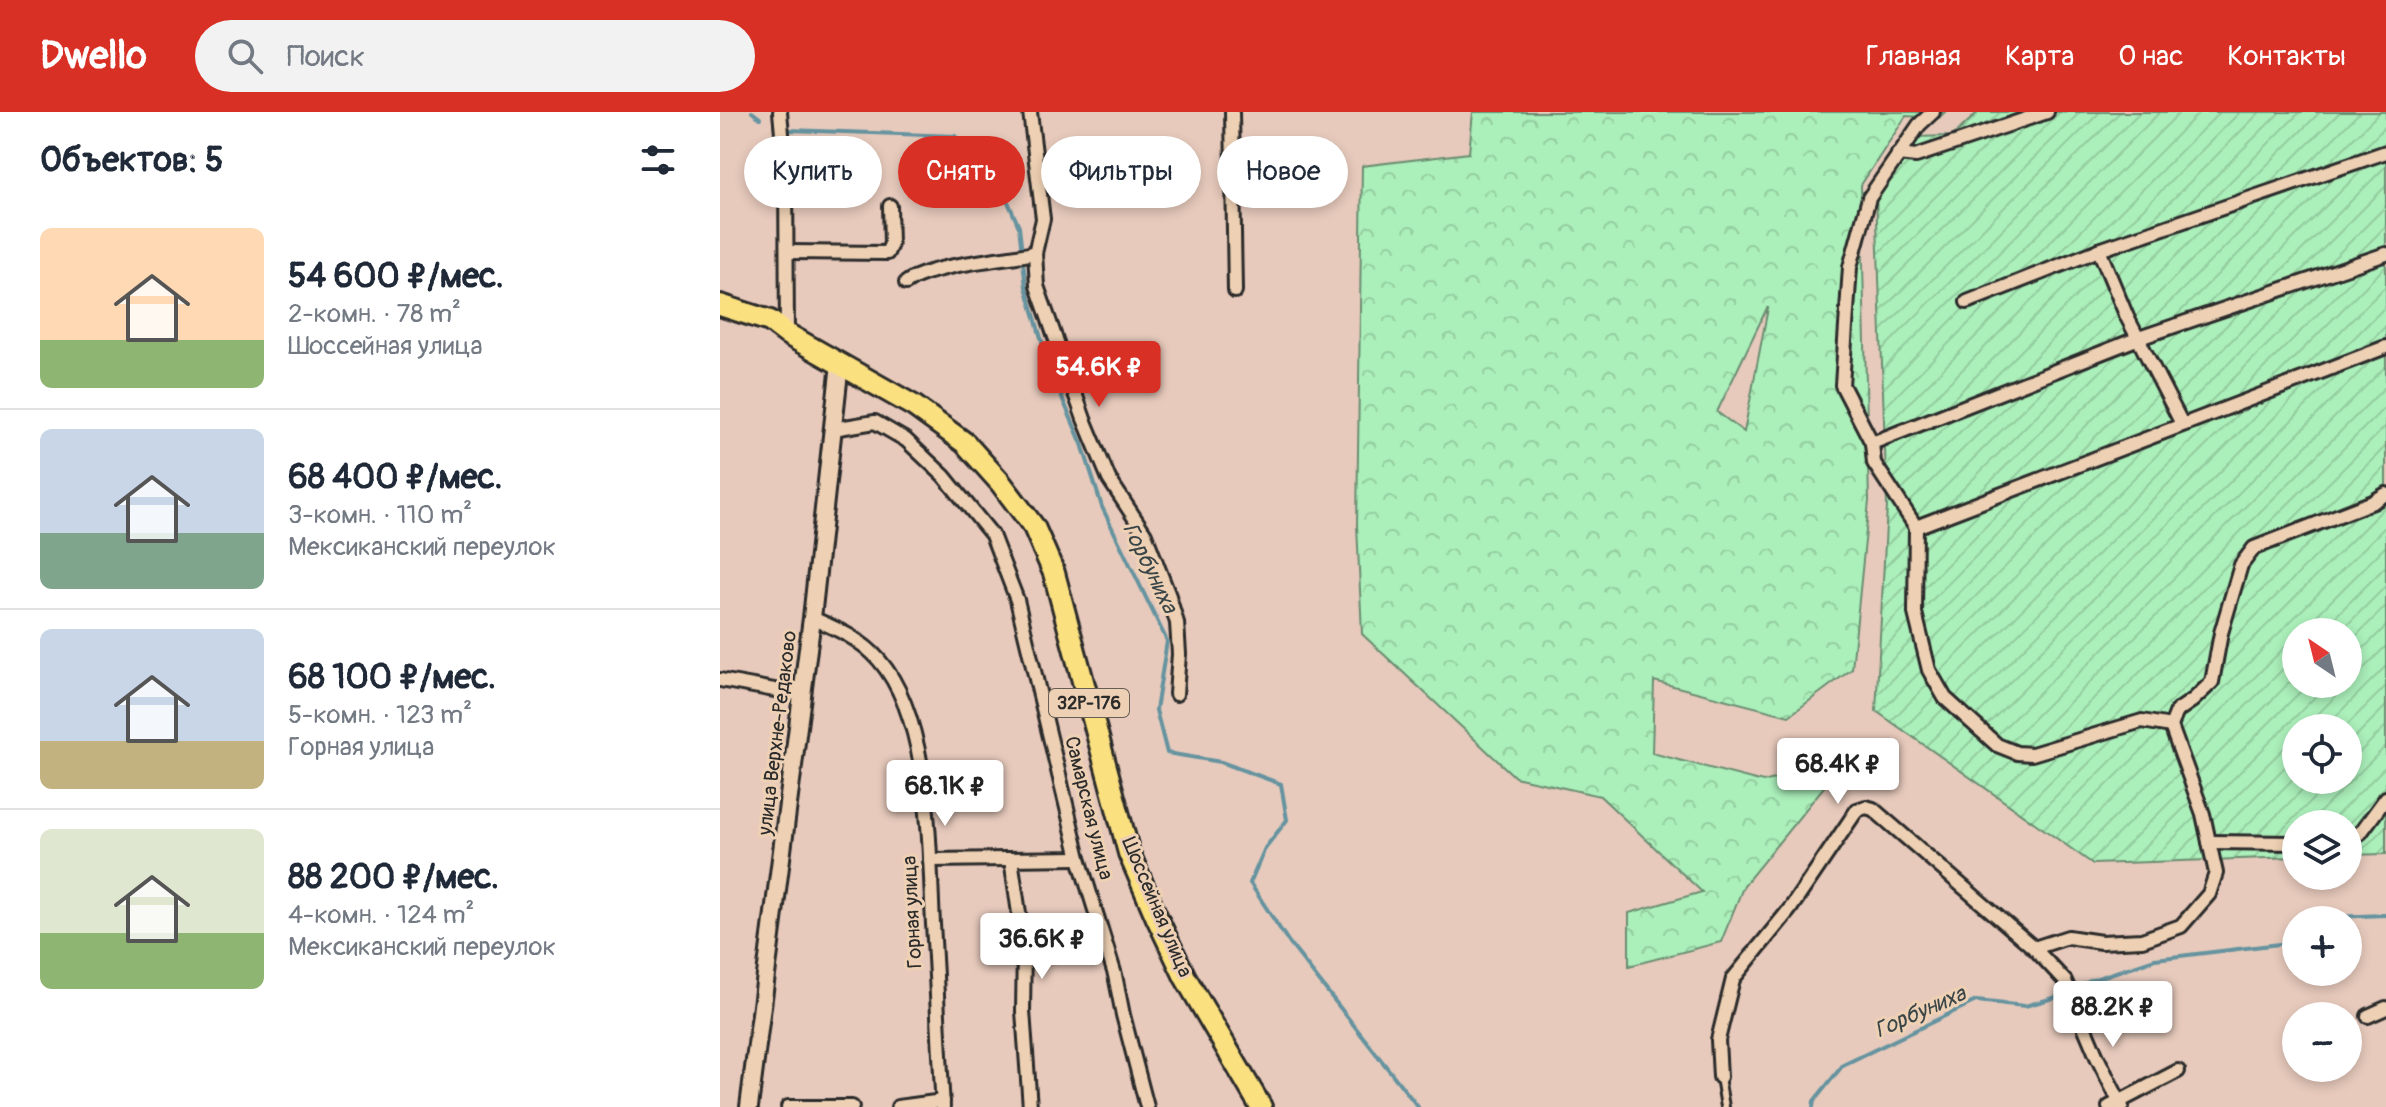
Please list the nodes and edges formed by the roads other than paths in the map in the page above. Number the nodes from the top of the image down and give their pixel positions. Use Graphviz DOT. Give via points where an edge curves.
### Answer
graph roads {
  1 [pos="780,112"];
  2 [pos="1030,112"];
  3 [pos="1232,112"];
  4 [pos="1933,112"];
  5 [pos="2047,112"];
  6 [pos="2386,152"];
  7 [pos="1898,154"];
  8 [pos="890,206"];
  9 [pos="2099,250"];
  10 [pos="787,252"];
  11 [pos="1035,253"];
  12 [pos="2386,254"];
  13 [pos="906,283"];
  14 [pos="720,289"];
  15 [pos="1235,291"];
  16 [pos="1967,302"];
  17 [pos="720,305"];
  18 [pos="770,321"];
  19 [pos="787,334"];
  20 [pos="2139,338"];
  21 [pos="2386,347"];
  22 [pos="840,363"];
  23 [pos="2182,424"];
  24 [pos="833,429"];
  25 [pos="1872,443"];
  26 [pos="2386,494"];
  27 [pos="1916,527"];
  28 [pos="812,618"];
  29 [pos="720,680"];
  30 [pos="1176,694"];
  31 [pos="802,695"];
  32 [pos="2171,726"];
  33 [pos="2386,798"];
  34 [pos="2362,831"];
  35 [pos="2209,842"];
  36 [pos="2282,843"];
  37 [pos="1079,858"];
  38 [pos="1011,859"];
  39 [pos="930,860"];
  40 [pos="2034,948"];
  41 [pos="2386,1008"];
  42 [pos="2368,1016"];
  43 [pos="2178,1071"];
  44 [pos="1720,1077"];
  45 [pos="943,1104"];
  46 [pos="2117,1105"];
  47 [pos="749,1107"];
  48 [pos="788,1107"];
  49 [pos="852,1107"];
  50 [pos="898,1107"];
  51 [pos="1030,1107"];
  52 [pos="1147,1107"];
  53 [pos="1261,1107"];
  54 [pos="1725,1107"];
  1 -- 10 [label="street"];
  2 -- 11 [label="street" via="1043,219"];
  3 -- 15 [label="street"];
  4 -- 7 [label="street"];
  5 -- 7 [label="street" via="1916,156"];
  6 -- 9 [label="street"];
  7 -- 25 [label="street" via="1869,198 1850,267 1842,385"];
  8 -- 10 [label="street" via="887,253"];
  9 -- 16 [label="street"];
  9 -- 20 [label="street"];
  10 -- 19 [label="street"];
  11 -- 13 [label="street" via="938,270"];
  11 -- 30 [label="street" via="1037,286 1084,419 1109,479 1145,534 1169,596 1177,623"];
  12 -- 20 [label="street"];
  14 -- 18 [label="main road"];
  17 -- 18 [label="main road"];
  18 -- 19 [label="main road, 32Р-176"];
  19 -- 22 [label="main road, 32Р-176"];
  20 -- 23 [label="street"];
  20 -- 25 [label="street"];
  21 -- 23 [label="street"];
  22 -- 24 [label="street, улица Верхне-Редаково"];
  22 -- 53 [label="main road, Шоссейная улица / 32Р-176" via="965,443 1034,527 1054,573 1129,853 1185,977"];
  23 -- 27 [label="street"];
  24 -- 28 [label="street, улица Верхне-Редаково"];
  24 -- 37 [label="street, Самарская улица" via="875,422 906,440 944,476 992,535 1017,600"];
  25 -- 27 [label="street" via="1874,463"];
  26 -- 32 [label="street" via="2254,548 2241,565 2212,682 2177,711"];
  27 -- 32 [label="street" via="1915,613 1929,670 1945,698 1997,745 2032,754 2142,721"];
  28 -- 31 [label="street, улица Верхне-Редаково"];
  28 -- 39 [label="street, Горная улица" via="850,635 879,660 896,686 922,770"];
  29 -- 31 [label="street"];
  31 -- 47 [label="street, улица Верхне-Редаково"];
  32 -- 35 [label="street"];
  33 -- 34 [label="street"];
  35 -- 36 [label="street"];
  35 -- 40 [label="street" via="2216,873 2213,884 2181,926 2142,940 2068,937"];
  37 -- 38 [label="street"];
  37 -- 52 [label="street, Самарская улица"];
  38 -- 39 [label="street"];
  38 -- 51 [label="street" via="1024,947"];
  39 -- 45 [label="street, Горная улица"];
  40 -- 44 [label="street" via="1873,809 1857,810 1790,909 1733,979 1718,1040"];
  40 -- 46 [label="street" via="2065,981"];
  41 -- 42 [label="street"];
  43 -- 46 [label="street"];
  44 -- 54 [label="lane"];
  45 -- 50 [label="street"];
  48 -- 49 [label="street"];
}
